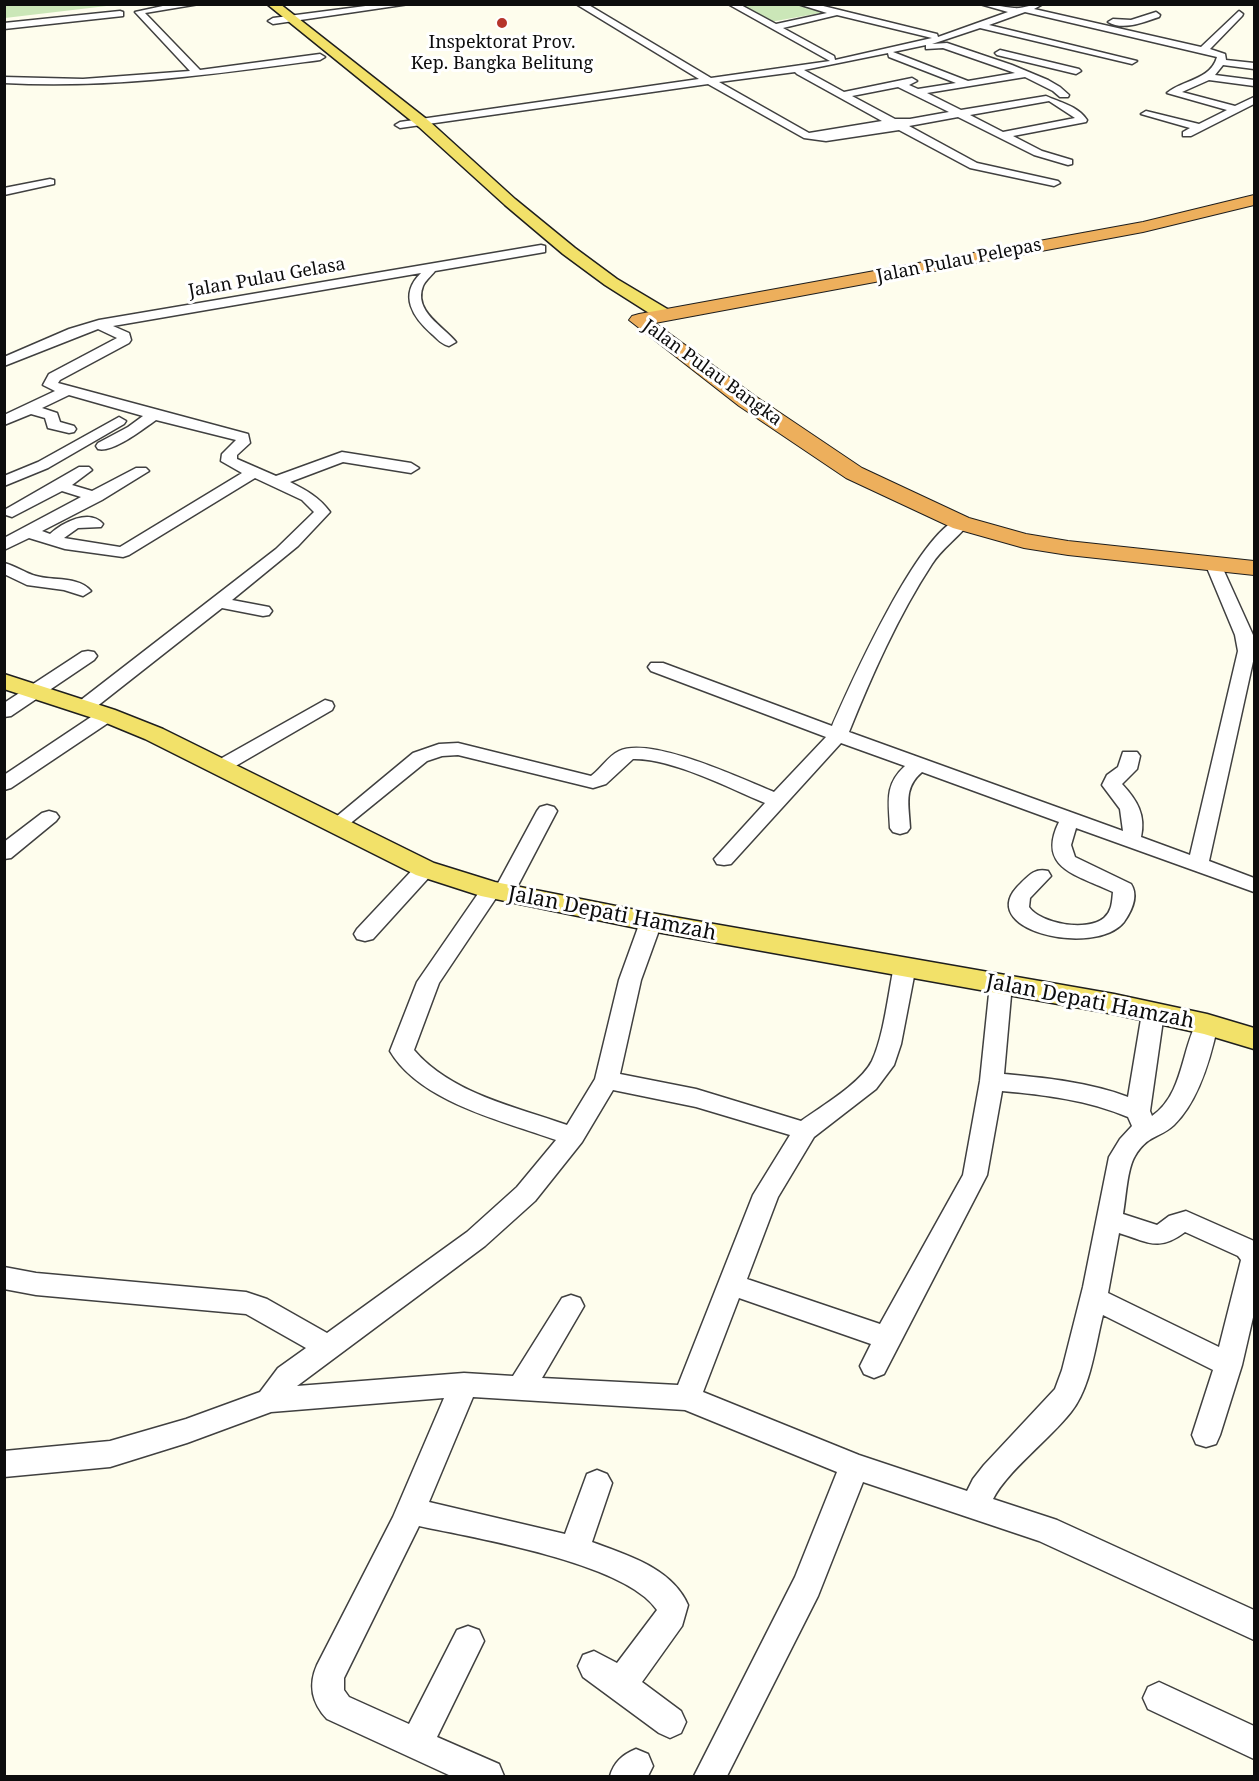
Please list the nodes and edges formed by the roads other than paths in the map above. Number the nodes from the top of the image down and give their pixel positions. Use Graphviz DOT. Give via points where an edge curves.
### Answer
graph roads {
  1 [pos="195,4"];
  2 [pos="372,4"];
  3 [pos="405,4"];
  4 [pos="568,4"];
  5 [pos="580,4"];
  6 [pos="732,4"];
  7 [pos="802,4"];
  8 [pos="984,4"];
  9 [pos="1039,4"];
  10 [pos="112,5"];
  11 [pos="1015,8"];
  12 [pos="143,9"];
  13 [pos="1059,9"];
  14 [pos="1123,12"];
  15 [pos="837,13"];
  16 [pos="1239,14"];
  17 [pos="275,15"];
  18 [pos="1156,15"];
  19 [pos="124,16"];
  20 [pos="4,18"];
  21 [pos="1104,20"];
  22 [pos="4,26"];
  23 [pos="982,26"];
  24 [pos="1086,26"];
  25 [pos="775,27"];
  26 [pos="938,38"];
  27 [pos="1176,46"];
  28 [pos="1203,50"];
  29 [pos="318,55"];
  30 [pos="892,55"];
  31 [pos="831,58"];
  32 [pos="1222,60"];
  33 [pos="1132,61"];
  34 [pos="1254,66"];
  35 [pos="176,70"];
  36 [pos="1076,71"];
  37 [pos="195,72"];
  38 [pos="800,72"];
  39 [pos="4,75"];
  40 [pos="942,75"];
  41 [pos="1026,75"];
  42 [pos="1208,77"];
  43 [pos="725,79"];
  44 [pos="1221,79"];
  45 [pos="4,80"];
  46 [pos="701,81"];
  47 [pos="1254,83"];
  48 [pos="968,84"];
  49 [pos="908,88"];
  50 [pos="1254,88"];
  51 [pos="843,95"];
  52 [pos="1050,100"];
  53 [pos="1254,100"];
  54 [pos="1235,109"];
  55 [pos="959,114"];
  56 [pos="1146,114"];
  57 [pos="808,122"];
  58 [pos="901,123"];
  59 [pos="1071,123"];
  60 [pos="416,125"];
  61 [pos="1198,127"];
  62 [pos="827,133"];
  63 [pos="1187,134"];
  64 [pos="1002,135"];
  65 [pos="808,136"];
  66 [pos="1046,146"];
  67 [pos="1068,162"];
  68 [pos="50,182"];
  69 [pos="1054,183"];
  70 [pos="4,192"];
  71 [pos="1254,200"];
  72 [pos="1254,210"];
  73 [pos="525,237"];
  74 [pos="545,252"];
  75 [pos="429,268"];
  76 [pos="653,321"];
  77 [pos="99,324"];
  78 [pos="449,342"];
  79 [pos="4,351"];
  80 [pos="19,356"];
  81 [pos="4,362"];
  82 [pos="68,390"];
  83 [pos="28,408"];
  84 [pos="153,414"];
  85 [pos="4,421"];
  86 [pos="119,421"];
  87 [pos="69,429"];
  88 [pos="51,459"];
  89 [pos="4,466"];
  90 [pos="411,468"];
  91 [pos="84,470"];
  92 [pos="141,471"];
  93 [pos="22,473"];
  94 [pos="253,473"];
  95 [pos="4,482"];
  96 [pos="278,482"];
  97 [pos="60,486"];
  98 [pos="4,487"];
  99 [pos="96,497"];
  100 [pos="8,511"];
  101 [pos="961,523"];
  102 [pos="95,524"];
  103 [pos="34,530"];
  104 [pos="51,540"];
  105 [pos="4,545"];
  106 [pos="1254,552"];
  107 [pos="1214,563"];
  108 [pos="4,568"];
  109 [pos="1254,568"];
  110 [pos="83,591"];
  111 [pos="219,602"];
  112 [pos="263,611"];
  113 [pos="88,656"];
  114 [pos="657,667"];
  115 [pos="4,681"];
  116 [pos="36,690"];
  117 [pos="325,706"];
  118 [pos="96,711"];
  119 [pos="4,712"];
  120 [pos="838,735"];
  121 [pos="1130,756"];
  122 [pos="919,764"];
  123 [pos="220,767"];
  124 [pos="4,784"];
  125 [pos="776,800"];
  126 [pos="547,811"];
  127 [pos="50,817"];
  128 [pos="1071,818"];
  129 [pos="335,826"];
  130 [pos="900,828"];
  131 [pos="1131,839"];
  132 [pos="4,853"];
  133 [pos="724,859"];
  134 [pos="1198,863"];
  135 [pos="424,869"];
  136 [pos="1041,876"];
  137 [pos="1254,885"];
  138 [pos="497,892"];
  139 [pos="651,922"];
  140 [pos="364,934"];
  141 [pos="905,966"];
  142 [pos="1001,984"];
  143 [pos="1153,1012"];
  144 [pos="1207,1024"];
  145 [pos="1254,1039"];
  146 [pos="607,1080"];
  147 [pos="992,1081"];
  148 [pos="1141,1120"];
  149 [pos="805,1131"];
  150 [pos="573,1136"];
  151 [pos="1109,1220"];
  152 [pos="1254,1259"];
  153 [pos="4,1278"];
  154 [pos="731,1284"];
  155 [pos="1093,1298"];
  156 [pos="572,1306"];
  157 [pos="887,1338"];
  158 [pos="327,1346"];
  159 [pos="1228,1365"];
  160 [pos="874,1366"];
  161 [pos="464,1385"];
  162 [pos="520,1388"];
  163 [pos="687,1398"];
  164 [pos="270,1400"];
  165 [pos="1206,1435"];
  166 [pos="4,1464"];
  167 [pos="854,1466"];
  168 [pos="597,1483"];
  169 [pos="976,1505"];
  170 [pos="410,1511"];
  171 [pos="575,1549"];
  172 [pos="1254,1625"];
  173 [pos="468,1641"];
  174 [pos="594,1666"];
  175 [pos="620,1685"];
  176 [pos="1159,1698"];
  177 [pos="670,1722"];
  178 [pos="417,1743"];
  179 [pos="1254,1743"];
  180 [pos="487,1776"];
  181 [pos="710,1776"];
  1 -- 12 [label="street"];
  2 -- 17 [label="street"];
  3 -- 17 [label="street"];
  4 -- 46 [label="street"];
  5 -- 46 [label="street"];
  6 -- 25 [label="street"];
  7 -- 15 [label="street"];
  8 -- 11 [label="street"];
  9 -- 11 [label="street"];
  10 -- 19 [label="street" via="106,10"];
  10 -- 20 [label="street"];
  11 -- 23 [label="street"];
  11 -- 24 [label="street"];
  11 -- 26 [label="street"];
  12 -- 19 [label="street"];
  12 -- 37 [label="street" via="139,15"];
  13 -- 21 [label="street"];
  14 -- 21 [label="street"];
  15 -- 25 [label="street"];
  15 -- 26 [label="street"];
  16 -- 28 [label="street"];
  17 -- 29 [label="main road, Jalan Pulau Bangka"];
  17 -- 60 [label="main road, Jalan Pulau Bangka"];
  18 -- 21 [label="street" via="1129,24"];
  19 -- 22 [label="street"];
  21 -- 24 [label="street"];
  23 -- 26 [label="street"];
  23 -- 33 [label="street"];
  24 -- 27 [label="street"];
  25 -- 31 [label="street"];
  26 -- 31 [label="street"];
  26 -- 36 [label="street"];
  26 -- 43 [label="street" via="828,64"];
  27 -- 28 [label="street"];
  27 -- 32 [label="street"];
  28 -- 32 [label="street" via="1220,54"];
  29 -- 37 [label="street"];
  29 -- 60 [label="main road, Jalan Pulau Bangka" via="393,119"];
  30 -- 38 [label="street"];
  30 -- 40 [label="street"];
  30 -- 41 [label="street" via="944,45"];
  31 -- 46 [label="street"];
  32 -- 34 [label="street"];
  32 -- 42 [label="street"];
  35 -- 37 [label="street"];
  35 -- 39 [label="street" via="85,78"];
  35 -- 45 [label="street" via="101,82"];
  38 -- 43 [label="street" via="741,84"];
  38 -- 51 [label="street"];
  40 -- 48 [label="street"];
  40 -- 49 [label="street"];
  41 -- 48 [label="street"];
  41 -- 52 [label="street" via="1064,95 1044,96"];
  42 -- 44 [label="street"];
  42 -- 54 [label="street" via="1172,93"];
  43 -- 46 [label="street"];
  44 -- 47 [label="street"];
  44 -- 50 [label="street"];
  46 -- 60 [label="street"];
  46 -- 65 [label="street"];
  48 -- 49 [label="street"];
  49 -- 51 [label="street"];
  49 -- 55 [label="street"];
  51 -- 58 [label="street"];
  52 -- 55 [label="street"];
  52 -- 59 [label="street" via="1082,119"];
  53 -- 54 [label="street"];
  54 -- 61 [label="street"];
  55 -- 58 [label="street"];
  55 -- 64 [label="street"];
  56 -- 61 [label="street"];
  57 -- 62 [label="street"];
  58 -- 62 [label="street"];
  58 -- 65 [label="street" via="829,138"];
  58 -- 69 [label="street" via="974,166"];
  59 -- 64 [label="street"];
  59 -- 66 [label="street"];
  60 -- 76 [label="main road, Jalan Pulau Bangka" via="611,282"];
  61 -- 63 [label="street"];
  62 -- 65 [label="street"];
  64 -- 66 [label="street"];
  66 -- 67 [label="street"];
  68 -- 70 [label="street"];
  71 -- 76 [label="highway, Jalan Pulau Pelepas" via="1143,227"];
  72 -- 76 [label="highway, Jalan Pulau Pelepas" via="1156,233 706,318"];
  73 -- 74 [label="main road"];
  74 -- 75 [label="street, Jalan Pulau Gelasa"];
  75 -- 77 [label="street, Jalan Pulau Gelasa"];
  75 -- 78 [label="street" via="416,288 417,310"];
  76 -- 101 [label="highway, Jalan Pulau Bangka" via="747,401 854,473"];
  76 -- 106 [label="highway, Jalan Pulau Bangka" via="877,465 997,517 1070,533"];
  77 -- 80 [label="street, Jalan Pulau Gelasa"];
  77 -- 82 [label="street" via="124,336 124,340 50,382"];
  79 -- 80 [label="street"];
  80 -- 81 [label="street, Jalan Pulau Gelasa"];
  82 -- 83 [label="street"];
  82 -- 84 [label="street"];
  83 -- 85 [label="street"];
  83 -- 87 [label="street" via="52,416 52,425"];
  84 -- 88 [label="street" via="133,430 72,461"];
  84 -- 94 [label="street" via="243,436 243,443 228,458"];
  86 -- 88 [label="street"];
  88 -- 93 [label="street"];
  89 -- 93 [label="street"];
  90 -- 96 [label="street" via="342,457"];
  91 -- 97 [label="street"];
  92 -- 99 [label="street"];
  93 -- 95 [label="street"];
  93 -- 98 [label="street" via="25,476"];
  94 -- 96 [label="street"];
  94 -- 104 [label="street" via="123,552"];
  96 -- 111 [label="street" via="310,500 322,512 309,529"];
  97 -- 99 [label="street"];
  97 -- 100 [label="street"];
  99 -- 103 [label="street"];
  100 -- 103 [label="street"];
  101 -- 107 [label="highway, Jalan Pulau Bangka" via="1024,541 1068,548"];
  101 -- 120 [label="street" via="925,562 866,668"];
  102 -- 104 [label="street" via="75,523"];
  103 -- 104 [label="street"];
  103 -- 105 [label="street"];
  107 -- 109 [label="highway, Jalan Pulau Bangka"];
  107 -- 134 [label="street" via="1244,635 1246,651"];
  108 -- 110 [label="street" via="33,581"];
  111 -- 112 [label="street"];
  111 -- 118 [label="street" via="130,674"];
  113 -- 116 [label="street"];
  114 -- 120 [label="street"];
  115 -- 116 [label="main road, Jalan Depati Hamzah"];
  116 -- 118 [label="main road, Jalan Depati Hamzah"];
  116 -- 119 [label="street"];
  117 -- 123 [label="street"];
  118 -- 123 [label="main road, Jalan Depati Hamzah"];
  118 -- 124 [label="street"];
  120 -- 122 [label="street"];
  120 -- 125 [label="street"];
  121 -- 131 [label="street" via="1127,769 1112,784 1125,797 1133,818"];
  122 -- 128 [label="street"];
  122 -- 130 [label="street" via="902,779"];
  123 -- 129 [label="main road, Jalan Depati Hamzah"];
  125 -- 129 [label="street" via="687,765 640,752 630,753 607,775 592,782 458,749 439,750 420,758"];
  125 -- 133 [label="street"];
  126 -- 138 [label="street"];
  127 -- 132 [label="street"];
  128 -- 131 [label="street"];
  128 -- 136 [label="street" via="1060,842 1063,855 1068,862 1124,889 1121,914 1094,932 1077,933 1036,924 1024,918 1018,902"];
  129 -- 135 [label="main road, Jalan Depati Hamzah"];
  131 -- 134 [label="street"];
  134 -- 137 [label="street"];
  135 -- 138 [label="main road, Jalan Depati Hamzah"];
  135 -- 140 [label="street"];
  138 -- 139 [label="main road, Jalan Depati Hamzah"];
  138 -- 150 [label="street" via="428,982 402,1051 418,1071 436,1083"];
  139 -- 141 [label="main road, Jalan Depati Hamzah"];
  139 -- 146 [label="street" via="630,980"];
  141 -- 142 [label="main road, Jalan Depati Hamzah"];
  141 -- 149 [label="street" via="882,1065 868,1083"];
  142 -- 143 [label="main road, Jalan Depati Hamzah"];
  142 -- 147 [label="street"];
  143 -- 144 [label="main road, Jalan Depati Hamzah"];
  143 -- 148 [label="street"];
  144 -- 145 [label="main road, Jalan Depati Hamzah"];
  144 -- 148 [label="street" via="1200,1056 1173,1110 1163,1121"];
  146 -- 149 [label="street" via="696,1098"];
  146 -- 150 [label="street"];
  147 -- 148 [label="street" via="1103,1097"];
  147 -- 157 [label="street" via="975,1175"];
  148 -- 151 [label="street" via="1121,1157"];
  149 -- 154 [label="street" via="766,1196"];
  150 -- 158 [label="street" via="526,1194 476,1239"];
  151 -- 152 [label="street" via="1157,1235 1186,1221 1247,1249"];
  151 -- 155 [label="street"];
  152 -- 159 [label="street"];
  153 -- 158 [label="street" via="246,1303"];
  154 -- 157 [label="street"];
  154 -- 163 [label="street"];
  155 -- 159 [label="street"];
  155 -- 169 [label="street" via="1076,1370 1062,1402 994,1474"];
  156 -- 162 [label="street"];
  157 -- 160 [label="street"];
  158 -- 164 [label="street" via="288,1376"];
  159 -- 165 [label="street"];
  161 -- 162 [label="street"];
  161 -- 164 [label="street"];
  161 -- 170 [label="street"];
  162 -- 163 [label="street"];
  163 -- 167 [label="street"];
  164 -- 166 [label="street" via="110,1454"];
  167 -- 169 [label="street"];
  167 -- 181 [label="street" via="807,1586"];
  168 -- 171 [label="street"];
  169 -- 172 [label="street" via="1046,1530"];
  170 -- 171 [label="street"];
  170 -- 178 [label="street" via="328,1676 326,1690 338,1708"];
  171 -- 175 [label="street" via="621,1566 662,1592 673,1605 671,1616"];
  173 -- 178 [label="street"];
  174 -- 175 [label="street"];
  175 -- 177 [label="street"];
  176 -- 179 [label="street"];
  178 -- 180 [label="street"];
}
